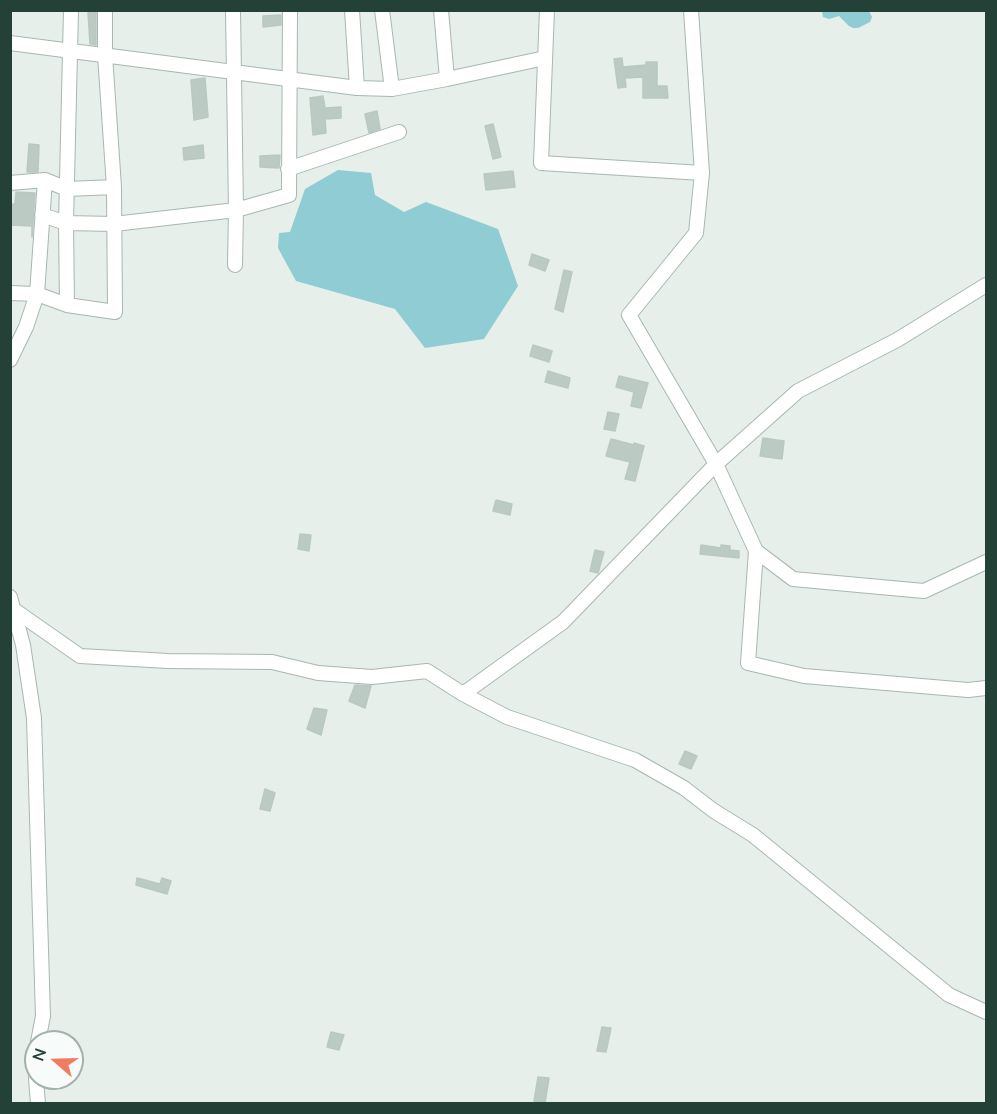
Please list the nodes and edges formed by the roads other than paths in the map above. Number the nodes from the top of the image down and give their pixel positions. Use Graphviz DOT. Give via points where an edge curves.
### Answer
graph roads {
  1 [pos="71,10"];
  2 [pos="105,10"];
  3 [pos="233,10"];
  4 [pos="290,10"];
  5 [pos="352,10"];
  6 [pos="382,10"];
  7 [pos="441,10"];
  8 [pos="547,10"];
  9 [pos="691,10"];
  10 [pos="10,43"];
  11 [pos="70,51"];
  12 [pos="105,55"];
  13 [pos="545,58"];
  14 [pos="233,72"];
  15 [pos="289,78"];
  16 [pos="447,79"];
  17 [pos="357,88"];
  18 [pos="392,89"];
  19 [pos="399,132"];
  20 [pos="288,170"];
  21 [pos="702,173"];
  22 [pos="45,180"];
  23 [pos="10,183"];
  24 [pos="114,187"];
  25 [pos="67,189"];
  26 [pos="236,210"];
  27 [pos="42,215"];
  28 [pos="66,223"];
  29 [pos="114,224"];
  30 [pos="235,265"];
  31 [pos="987,285"];
  32 [pos="10,293"];
  33 [pos="37,294"];
  34 [pos="67,305"];
  35 [pos="10,360"];
  36 [pos="717,464"];
  37 [pos="756,551"];
  38 [pos="987,562"];
  39 [pos="11,604"];
  40 [pos="987,688"];
  41 [pos="463,694"];
  42 [pos="987,1012"];
  43 [pos="40,1030"];
  1 -- 11 [label="street"];
  2 -- 12 [label="street"];
  3 -- 14 [label="street"];
  4 -- 15 [label="street"];
  5 -- 17 [label="street"];
  6 -- 18 [label="street"];
  7 -- 16 [label="street"];
  8 -- 13 [label="street"];
  9 -- 21 [label="street"];
  10 -- 11 [label="street"];
  11 -- 12 [label="street"];
  11 -- 25 [label="street"];
  12 -- 14 [label="street"];
  12 -- 24 [label="street"];
  13 -- 16 [label="street"];
  13 -- 21 [label="street" via="542,163"];
  14 -- 15 [label="street"];
  14 -- 26 [label="street"];
  15 -- 17 [label="street"];
  15 -- 20 [label="street"];
  16 -- 18 [label="street"];
  17 -- 18 [label="street"];
  19 -- 20 [label="street"];
  20 -- 26 [label="street" via="289,195"];
  21 -- 36 [label="street" via="696,233 629,315"];
  22 -- 23 [label="street"];
  22 -- 25 [label="street"];
  22 -- 27 [label="street"];
  24 -- 25 [label="street"];
  24 -- 29 [label="street"];
  25 -- 28 [label="street"];
  26 -- 29 [label="street"];
  26 -- 30 [label="street"];
  27 -- 28 [label="street"];
  27 -- 33 [label="street"];
  28 -- 29 [label="street"];
  28 -- 34 [label="street"];
  29 -- 34 [label="street" via="115,312"];
  31 -- 36 [label="street" via="897,340 798,391"];
  32 -- 33 [label="street"];
  33 -- 34 [label="street"];
  33 -- 35 [label="street"];
  36 -- 37 [label="street"];
  36 -- 41 [label="street" via="563,622"];
  37 -- 38 [label="street" via="793,579 924,591"];
  37 -- 40 [label="street" via="748,663 804,676 968,690"];
  39 -- 41 [label="street" via="80,656 272,662 318,673 372,677 427,672"];
  39 -- 43 [label="street" via="23,645 34,718"];
  41 -- 42 [label="street" via="507,717 635,760 684,788 753,835 949,995"];
}
